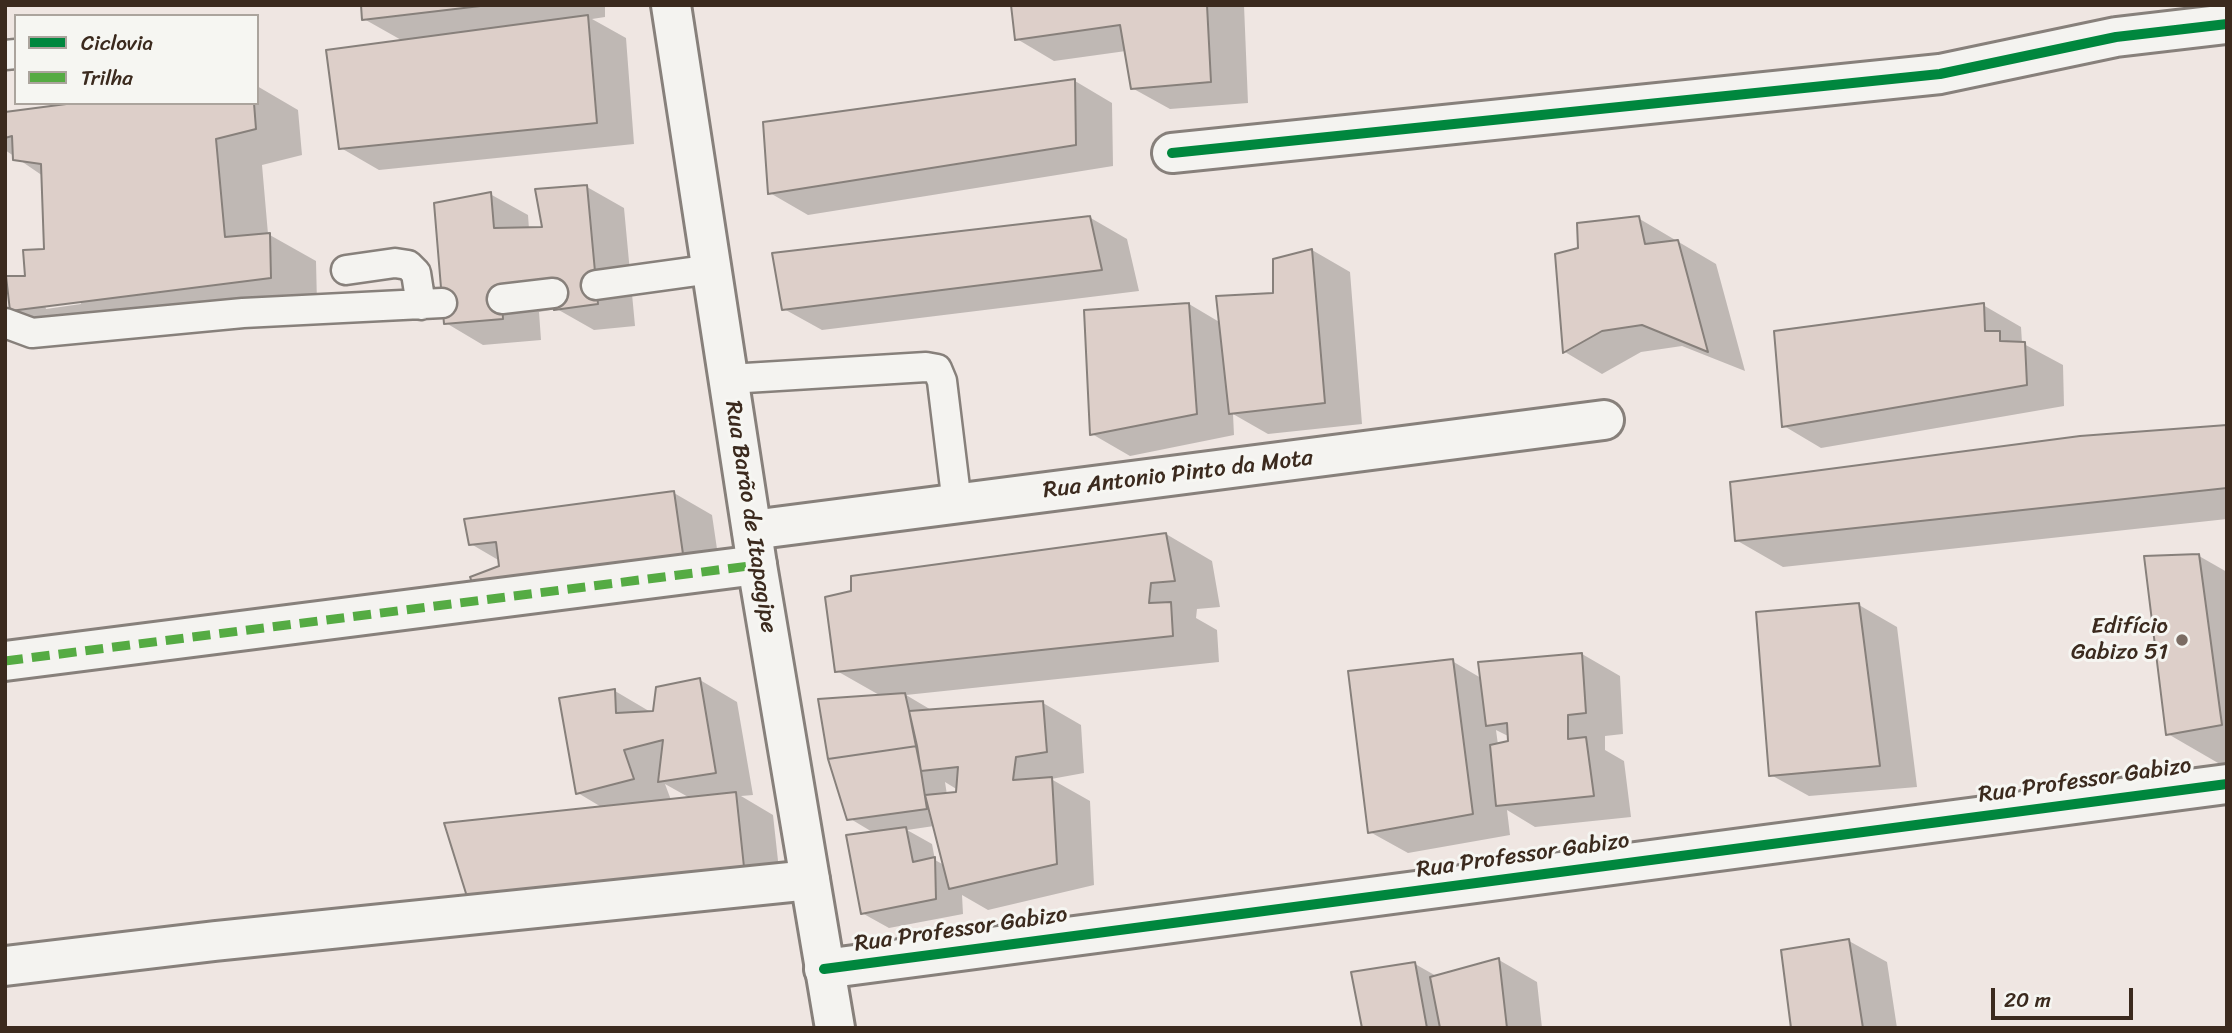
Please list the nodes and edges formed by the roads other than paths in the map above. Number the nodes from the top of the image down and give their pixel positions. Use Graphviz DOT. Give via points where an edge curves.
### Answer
graph roads {
  1 [pos="671,5"];
  2 [pos="2227,24"];
  3 [pos="1171,153"];
  4 [pos="712,269"];
  5 [pos="345,270"];
  6 [pos="596,285"];
  7 [pos="553,293"];
  8 [pos="502,299"];
  9 [pos="5,323"];
  10 [pos="729,379"];
  11 [pos="1604,420"];
  12 [pos="957,504"];
  13 [pos="754,548"];
  14 [pos="5,661"];
  15 [pos="2227,784"];
  16 [pos="810,880"];
  17 [pos="5,966"];
  18 [pos="824,969"];
  19 [pos="835,1028"];
  1 -- 4 [label="street, Rua Barão de Itapagipe"];
  2 -- 3 [label="street" via="2116,37 1940,74"];
  4 -- 6 [label="lane"];
  4 -- 10 [label="street, Rua Barão de Itapagipe"];
  5 -- 9 [label="lane" via="408,265 431,304 243,313 32,333"];
  7 -- 8 [label="lane"];
  10 -- 12 [label="lane" via="937,369"];
  10 -- 13 [label="street, Rua Barão de Itapagipe"];
  11 -- 12 [label="street, Rua Antonio Pinto da Mota"];
  12 -- 13 [label="street, Rua Antonio Pinto da Mota"];
  13 -- 14 [label="street, Rua Antonio Pinto da Mota"];
  13 -- 16 [label="street, Rua Barão de Itapagipe"];
  15 -- 18 [label="street, Rua Professor Gabizo"];
  16 -- 17 [label="street"];
  16 -- 18 [label="street, Rua Barão de Itapagipe"];
  18 -- 19 [label="street, Rua Barão de Itapagipe"];
}
